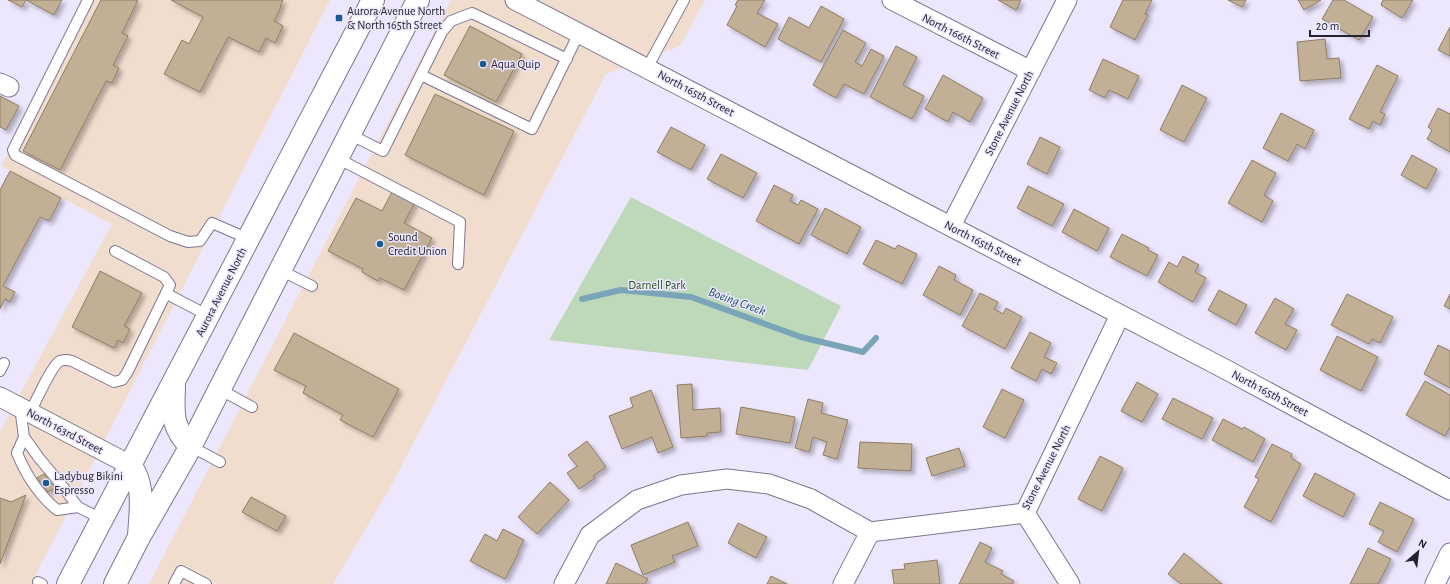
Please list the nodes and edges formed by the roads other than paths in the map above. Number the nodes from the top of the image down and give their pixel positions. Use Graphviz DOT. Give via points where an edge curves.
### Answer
graph roads {
  1 [pos="88,0"];
  2 [pos="373,0"];
  3 [pos="418,0"];
  4 [pos="515,0"];
  5 [pos="684,0"];
  6 [pos="892,0"];
  7 [pos="1067,0"];
  8 [pos="579,33"];
  9 [pos="567,59"];
  10 [pos="647,68"];
  11 [pos="1031,71"];
  12 [pos="421,76"];
  13 [pos="349,134"];
  14 [pos="337,158"];
  15 [pos="951,226"];
  16 [pos="249,239"];
  17 [pos="115,251"];
  18 [pos="458,264"];
  19 [pos="280,270"];
  20 [pos="312,286"];
  21 [pos="167,294"];
  22 [pos="1120,315"];
  23 [pos="209,316"];
  24 [pos="174,382"];
  25 [pos="219,389"];
  26 [pos="0,397"];
  27 [pos="252,407"];
  28 [pos="25,410"];
  29 [pos="24,437"];
  30 [pos="190,446"];
  31 [pos="220,462"];
  32 [pos="130,465"];
  33 [pos="1450,490"];
  34 [pos="78,507"];
  35 [pos="1025,513"];
  36 [pos="102,519"];
  37 [pos="870,532"];
  38 [pos="140,537"];
  39 [pos="1450,553"];
  40 [pos="68,584"];
  41 [pos="115,584"];
  42 [pos="174,584"];
  43 [pos="206,584"];
  44 [pos="564,584"];
  45 [pos="843,584"];
  46 [pos="1070,584"];
  47 [pos="1435,584"];
  1 -- 16 [label="lane" via="13,150 15,155 170,236 188,242 200,241 212,222"];
  2 -- 16 [label="main road, Aurora Avenue North"];
  3 -- 13 [label="main road"];
  4 -- 8 [label="street, North 165th Street"];
  5 -- 10 [label="lane"];
  6 -- 11 [label="street, North 166th Street"];
  7 -- 11 [label="street, Stone Avenue North"];
  8 -- 9 [label="lane"];
  8 -- 10 [label="street, North 165th Street"];
  9 -- 12 [label="lane" via="472,13 451,22 442,32"];
  9 -- 12 [label="lane" via="532,129"];
  10 -- 15 [label="street, North 165th Street"];
  11 -- 15 [label="street, Stone Avenue North"];
  12 -- 13 [label="lane" via="383,151"];
  13 -- 14 [label="main road"];
  14 -- 18 [label="lane" via="460,222"];
  14 -- 19 [label="main road"];
  15 -- 22 [label="street, North 165th Street"];
  16 -- 23 [label="main road, Aurora Avenue North"];
  17 -- 21 [label="lane" via="168,280 170,285"];
  19 -- 20 [label="lane"];
  19 -- 25 [label="main road"];
  21 -- 23 [label="lane"];
  21 -- 28 [label="lane" via="122,380 114,382 72,361 61,360 54,366"];
  22 -- 33 [label="street, North 165th Street"];
  22 -- 35 [label="street, Stone Avenue North"];
  23 -- 24 [label="main road, Aurora Avenue North"];
  24 -- 30 [label="main road" via="174,420 180,436"];
  24 -- 32 [label="main road, Aurora Avenue North"];
  25 -- 27 [label="lane"];
  25 -- 30 [label="main road"];
  26 -- 28 [label="street, North 163rd Street"];
  28 -- 29 [label="lane"];
  28 -- 32 [label="street, North 163rd Street"];
  29 -- 34 [label="lane"];
  29 -- 34 [label="lane" via="17,453 21,464 47,502 57,510"];
  30 -- 31 [label="lane"];
  30 -- 38 [label="main road"];
  32 -- 36 [label="main road, Aurora Avenue North"];
  32 -- 38 [label="main road" via="136,473 141,490"];
  34 -- 36 [label="lane"];
  35 -- 37 [label="street, Stone Avenue North"];
  35 -- 46 [label="street"];
  36 -- 40 [label="main road, Aurora Avenue North"];
  37 -- 44 [label="street" via="811,499 769,484 727,479 680,485 636,500 590,535"];
  37 -- 45 [label="street"];
  38 -- 41 [label="main road"];
  39 -- 47 [label="street"];
  42 -- 43 [label="lane" via="181,571"];
}
